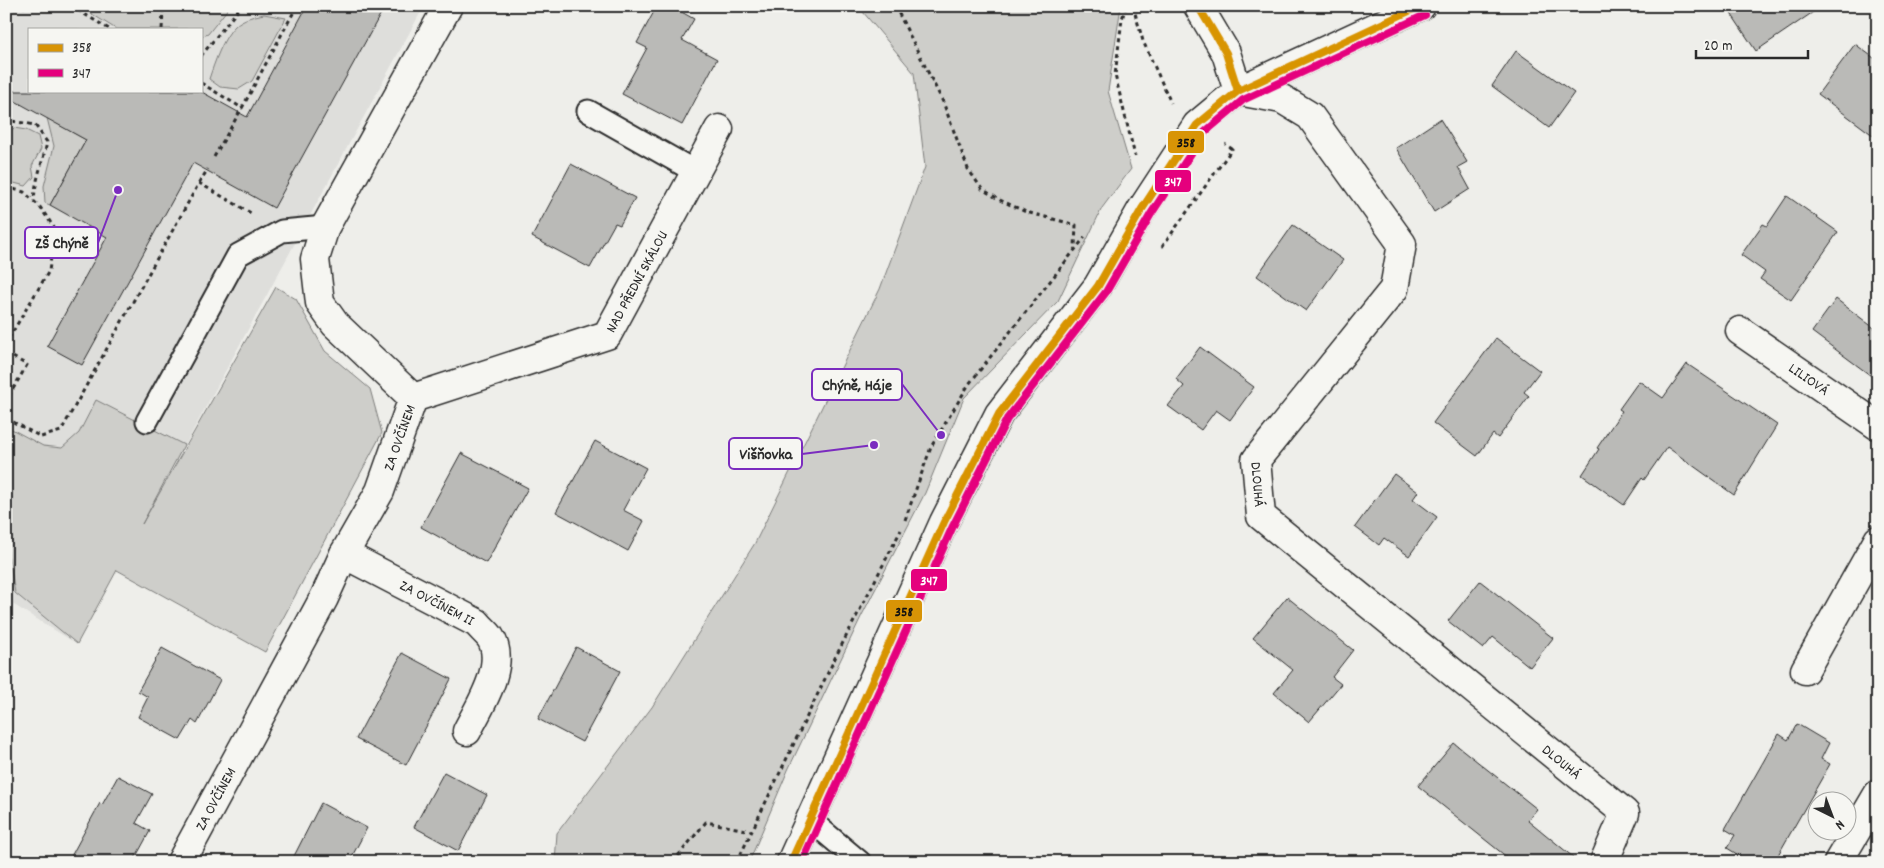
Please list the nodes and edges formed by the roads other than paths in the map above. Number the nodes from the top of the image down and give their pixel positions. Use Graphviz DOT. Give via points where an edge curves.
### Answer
graph roads {
  1 [pos="448,6"];
  2 [pos="1198,6"];
  3 [pos="1421,6"];
  4 [pos="1238,91"];
  5 [pos="588,111"];
  6 [pos="719,128"];
  7 [pos="696,172"];
  8 [pos="325,227"];
  9 [pos="1740,331"];
  10 [pos="413,398"];
  11 [pos="147,422"];
  12 [pos="1878,426"];
  13 [pos="1878,540"];
  14 [pos="344,554"];
  15 [pos="1805,670"];
  16 [pos="467,731"];
  17 [pos="1878,794"];
  18 [pos="810,820"];
  19 [pos="181,862"];
  20 [pos="791,862"];
  21 [pos="860,862"];
  22 [pos="1604,862"];
  23 [pos="1838,862"];
  1 -- 8 [label="street, ZA OVČÍNEM"];
  2 -- 4 [label="street" via="1226,53"];
  3 -- 4 [label="street"];
  4 -- 18 [label="street" via="1196,125 1098,286 999,414 944,522"];
  4 -- 22 [label="street, DLOUHÁ" via="1282,98 1310,116 1402,244 1394,288 1256,460 1261,516 1625,813"];
  5 -- 7 [label="lane"];
  6 -- 7 [label="street, NAD PŘEDNÍ SKÁLOU"];
  7 -- 10 [label="street, NAD PŘEDNÍ SKÁLOU" via="607,335"];
  8 -- 10 [label="street, ZA OVČÍNEM" via="315,259 320,303 335,324"];
  8 -- 11 [label="lane" via="282,231 238,255"];
  9 -- 12 [label="street, LILIOVÁ"];
  10 -- 14 [label="street, ZA OVČÍNEM" via="380,491"];
  13 -- 15 [label="street"];
  14 -- 16 [label="street, ZA OVČÍNEM II" via="477,623 491,638 496,657 492,680"];
  14 -- 19 [label="street, ZA OVČÍNEM" via="324,598"];
  17 -- 23 [label="street"];
  18 -- 20 [label="street"];
  18 -- 21 [label="lane"];
}
